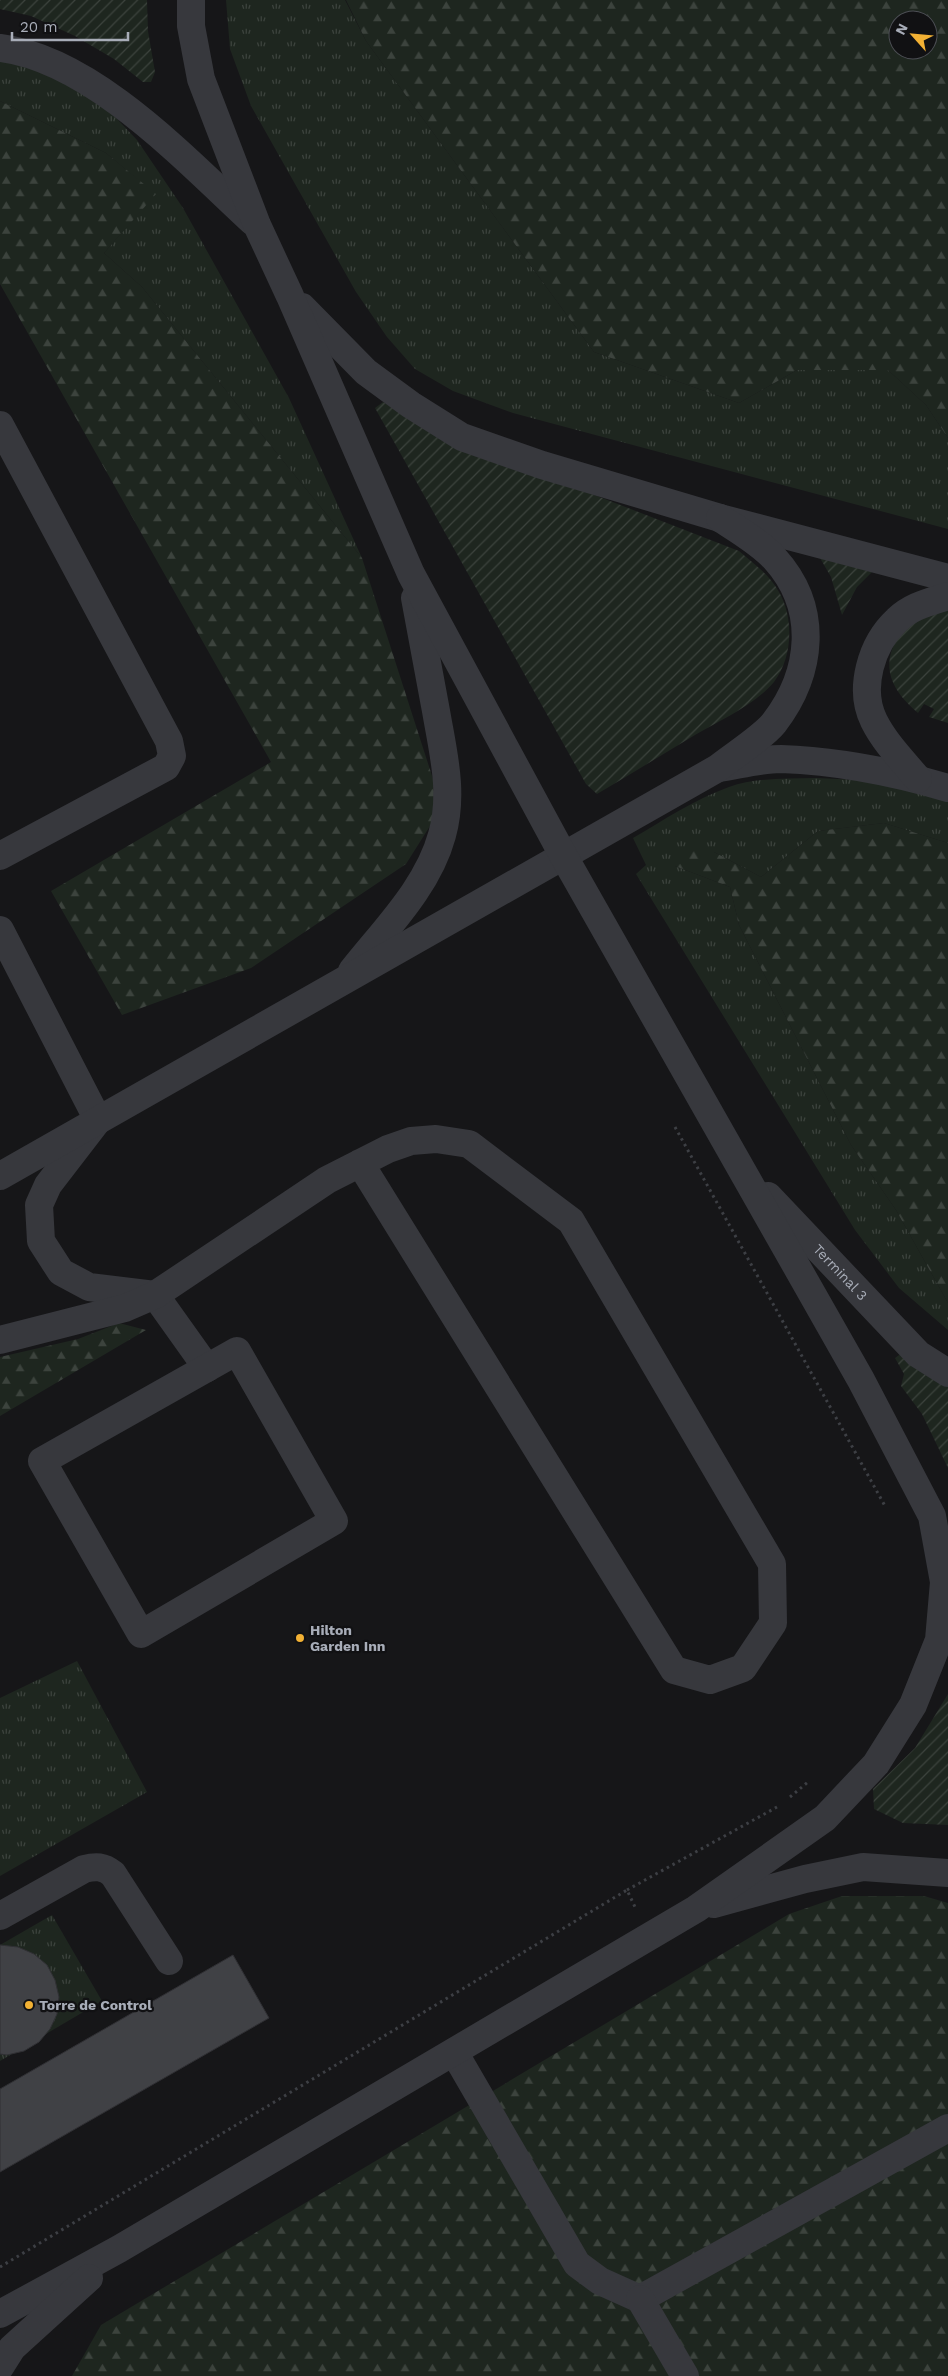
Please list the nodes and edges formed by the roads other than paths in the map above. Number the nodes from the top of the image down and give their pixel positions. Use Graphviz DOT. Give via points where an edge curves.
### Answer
graph roads {
  1 [pos="191,0"];
  2 [pos="0,48"];
  3 [pos="257,225"];
  4 [pos="290,296"];
  5 [pos="0,425"];
  6 [pos="720,518"];
  7 [pos="411,574"];
  8 [pos="948,578"];
  9 [pos="948,596"];
  10 [pos="718,768"];
  11 [pos="918,779"];
  12 [pos="948,788"];
  13 [pos="563,855"];
  14 [pos="0,856"];
  15 [pos="0,930"];
  16 [pos="342,984"];
  17 [pos="98,1120"];
  18 [pos="360,1163"];
  19 [pos="737,1165"];
  20 [pos="0,1176"];
  21 [pos="155,1295"];
  22 [pos="0,1340"];
  23 [pos="207,1368"];
  24 [pos="948,1373"];
  25 [pos="948,1873"];
  26 [pos="696,1909"];
  27 [pos="0,1916"];
  28 [pos="168,1960"];
  29 [pos="454,2052"];
  30 [pos="948,2128"];
  31 [pos="119,2249"];
  32 [pos="640,2299"];
  33 [pos="0,2314"];
  34 [pos="0,2366"];
  35 [pos="685,2376"];
  1 -- 3 [label="street" via="191,26 201,79"];
  2 -- 3 [label="street" via="18,50 68,70 112,98 158,134"];
  3 -- 4 [label="street"];
  4 -- 6 [label="street" via="366,372 462,437 542,465"];
  4 -- 7 [label="street"];
  5 -- 14 [label="street" via="170,741 172,756 166,767"];
  6 -- 8 [label="street"];
  6 -- 10 [label="street" via="774,557 792,580 807,624 804,657 793,693 773,724"];
  7 -- 13 [label="street"];
  7 -- 16 [label="street" via="446,767 448,808 442,836 418,884"];
  9 -- 11 [label="street" via="918,605 897,620 880,640 868,671 867,696 874,720"];
  10 -- 11 [label="street" via="779,759 860,768"];
  10 -- 13 [label="street"];
  11 -- 12 [label="street"];
  13 -- 16 [label="street"];
  13 -- 19 [label="street"];
  15 -- 17 [label="street"];
  16 -- 17 [label="street"];
  17 -- 20 [label="street"];
  17 -- 21 [label="street" via="48,1185 39,1205 41,1241 61,1272 89,1287"];
  18 -- 18 [label="street" via="674,1670 710,1680 743,1668 773,1623 772,1564 571,1221 469,1144 436,1139 411,1142"];
  18 -- 21 [label="street" via="328,1180"];
  19 -- 24 [label="street, Terminal 3" via="918,1354"];
  19 -- 26 [label="street" via="861,1380 932,1516 944,1582 939,1640 914,1705 876,1764 825,1818"];
  21 -- 22 [label="street" via="125,1308"];
  21 -- 23 [label="street"];
  23 -- 23 [label="street" via="42,1461 141,1634 334,1521 237,1351"];
  25 -- 26 [label="street" via="863,1866"];
  26 -- 29 [label="street"];
  27 -- 28 [label="street" via="84,1869 105,1868 113,1874"];
  29 -- 31 [label="street"];
  29 -- 32 [label="street" via="577,2264 600,2281"];
  30 -- 32 [label="street"];
  31 -- 33 [label="street"];
  31 -- 34 [label="street" via="12,2348"];
  32 -- 35 [label="street"];
}
